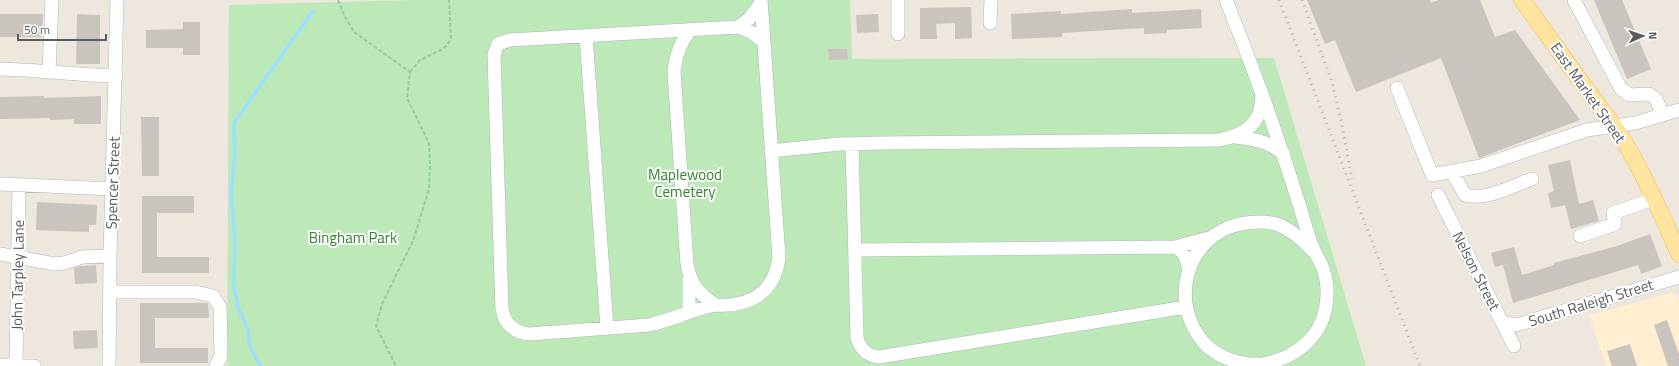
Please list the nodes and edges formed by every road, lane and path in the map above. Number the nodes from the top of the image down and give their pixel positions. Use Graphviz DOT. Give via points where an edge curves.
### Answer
graph roads {
  1 [pos="52,0"];
  2 [pos="117,0"];
  3 [pos="338,0"];
  4 [pos="449,0"];
  5 [pos="898,0"];
  6 [pos="991,0"];
  7 [pos="1226,0"];
  8 [pos="1522,0"];
  9 [pos="1574,0"];
  10 [pos="761,2"];
  11 [pos="990,23"];
  12 [pos="738,28"];
  13 [pos="690,30"];
  14 [pos="898,34"];
  15 [pos="586,36"];
  16 [pos="763,41"];
  17 [pos="0,69"];
  18 [pos="49,72"];
  19 [pos="410,72"];
  20 [pos="116,76"];
  21 [pos="1397,88"];
  22 [pos="1262,93"];
  23 [pos="1679,110"];
  24 [pos="1663,115"];
  25 [pos="1615,125"];
  26 [pos="1236,137"];
  27 [pos="852,144"];
  28 [pos="771,151"];
  29 [pos="1284,154"];
  30 [pos="1452,172"];
  31 [pos="1532,179"];
  32 [pos="0,184"];
  33 [pos="19,185"];
  34 [pos="113,189"];
  35 [pos="1438,195"];
  36 [pos="1654,199"];
  37 [pos="1580,236"];
  38 [pos="1209,238"];
  39 [pos="1175,247"];
  40 [pos="855,250"];
  41 [pos="1313,251"];
  42 [pos="0,254"];
  43 [pos="1679,254"];
  44 [pos="110,256"];
  45 [pos="18,257"];
  46 [pos="1189,270"];
  47 [pos="689,277"];
  48 [pos="1679,277"];
  49 [pos="110,292"];
  50 [pos="714,305"];
  51 [pos="1186,307"];
  52 [pos="689,312"];
  53 [pos="1503,322"];
  54 [pos="607,328"];
  55 [pos="1514,346"];
  56 [pos="0,365"];
  57 [pos="19,366"];
  58 [pos="34,366"];
  59 [pos="109,366"];
  60 [pos="216,366"];
  61 [pos="396,366"];
  1 -- 18 [label="street"];
  2 -- 20 [label="street, Spencer Street"];
  3 -- 19 [label="path" via="354,32"];
  4 -- 19 [label="path" via="451,39 441,50 420,60"];
  5 -- 14 [label="street"];
  6 -- 11 [label="street"];
  7 -- 22 [label="street"];
  8 -- 25 [label="main road, East Market Street" via="1600,109"];
  9 -- 24 [label="street" via="1622,89 1630,95 1649,94 1656,99"];
  10 -- 12 [label="street"];
  10 -- 16 [label="street"];
  12 -- 13 [label="street"];
  12 -- 16 [label="street" via="751,32"];
  13 -- 15 [label="street"];
  13 -- 47 [label="street" via="682,40 674,72"];
  15 -- 54 [label="street"];
  15 -- 54 [label="street" via="510,40 498,44 494,55 502,309 508,325 518,332"];
  16 -- 28 [label="street"];
  17 -- 18 [label="street"];
  18 -- 20 [label="street"];
  19 -- 61 [label="path" via="407,98 429,143 430,183 413,241 382,304 376,326"];
  20 -- 34 [label="street, Spencer Street"];
  21 -- 30 [label="street" via="1432,175"];
  22 -- 26 [label="street" via="1262,102 1256,119 1249,128"];
  22 -- 29 [label="street"];
  23 -- 24 [label="street"];
  24 -- 25 [label="street" via="1635,123"];
  25 -- 30 [label="street" via="1587,130 1481,166"];
  25 -- 36 [label="main road, East Market Street"];
  26 -- 27 [label="street" via="1208,141"];
  26 -- 29 [label="street" via="1272,145"];
  27 -- 28 [label="street"];
  27 -- 40 [label="street"];
  28 -- 50 [label="street" via="779,258 777,271 766,290 757,297 734,305"];
  29 -- 41 [label="street"];
  30 -- 31 [label="street" via="1465,195 1472,197 1482,197"];
  32 -- 33 [label="street"];
  33 -- 34 [label="street"];
  33 -- 45 [label="street, John Tarpley Lane"];
  34 -- 44 [label="street, Spencer Street"];
  35 -- 53 [label="street, Nelson Street"];
  36 -- 37 [label="street" via="1613,212 1615,224"];
  36 -- 43 [label="main road, East Market Street"];
  38 -- 39 [label="street"];
  38 -- 41 [label="street" via="1230,226 1252,222 1276,224 1296,234"];
  38 -- 46 [label="street" via="1194,256"];
  39 -- 40 [label="street"];
  39 -- 46 [label="street" via="1184,254"];
  40 -- 51 [label="street" via="857,338 860,346 871,356 879,357"];
  41 -- 51 [label="street" via="1323,268 1327,287 1326,306 1320,325 1309,341 1294,354 1276,362 1244,364 1220,355 1205,343 1191,324"];
  42 -- 45 [label="street"];
  44 -- 45 [label="street" via="82,257 55,264"];
  44 -- 49 [label="street, Spencer Street"];
  45 -- 57 [label="street, John Tarpley Lane"];
  46 -- 51 [label="street" via="1186,278"];
  47 -- 50 [label="street" via="698,292"];
  47 -- 52 [label="street"];
  48 -- 53 [label="street, South Raleigh Street" via="1516,325"];
  49 -- 59 [label="street, Spencer Street"];
  49 -- 60 [label="street" via="195,292 213,296 220,307 221,356"];
  50 -- 52 [label="street"];
  52 -- 54 [label="street" via="649,325"];
  53 -- 55 [label="street, Nelson Street"];
  56 -- 57 [label="street"];
  57 -- 58 [label="street"];
}
